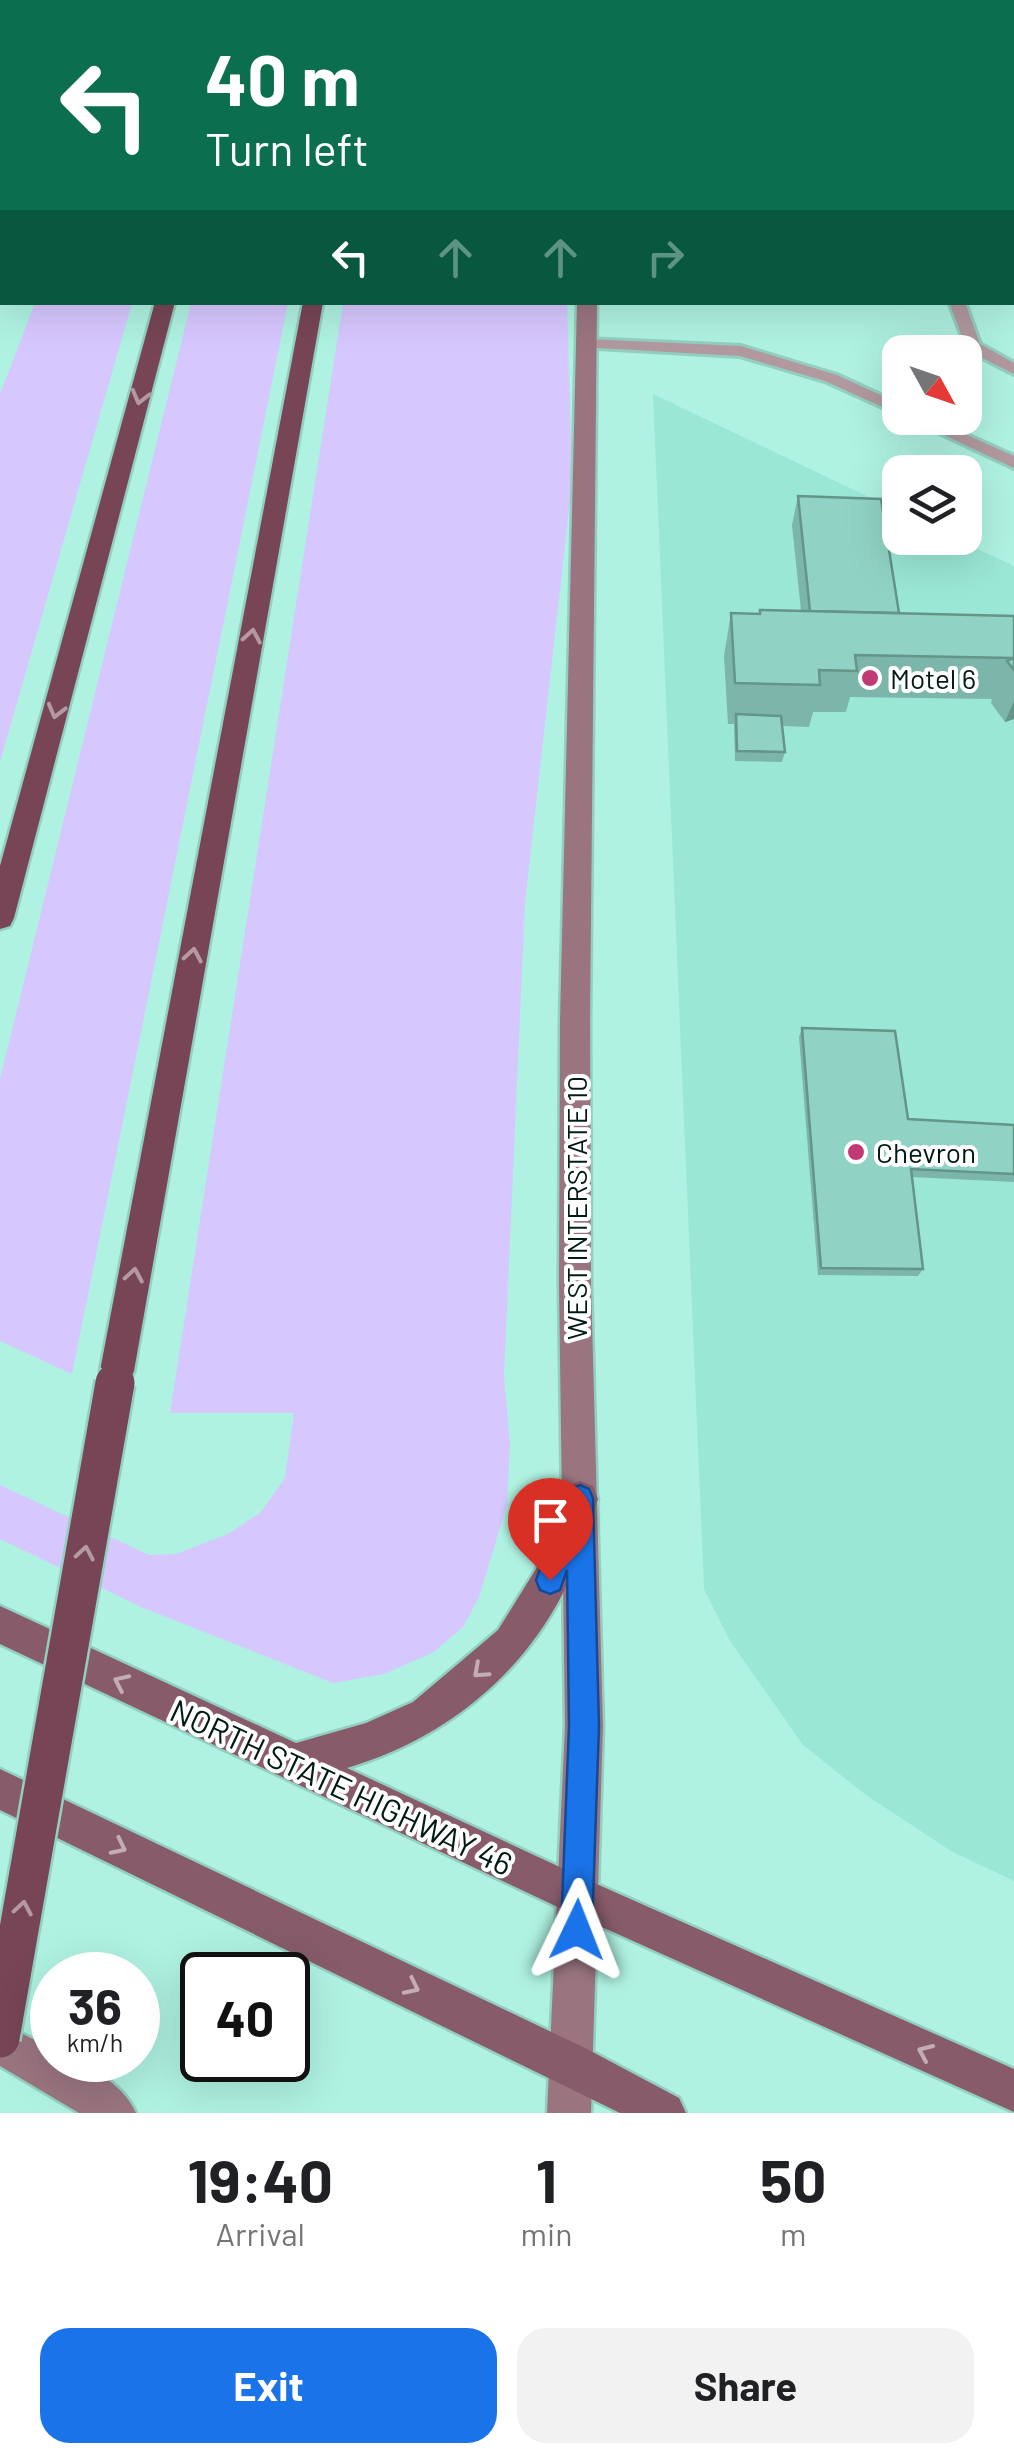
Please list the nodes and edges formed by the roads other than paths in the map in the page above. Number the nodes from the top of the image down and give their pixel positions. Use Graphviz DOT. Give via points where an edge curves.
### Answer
graph roads {
  1 [pos="164,305"];
  2 [pos="311,305"];
  3 [pos="587,305"];
  4 [pos="958,305"];
  5 [pos="586,344"];
  6 [pos="1014,370"];
  7 [pos="882,402"];
  8 [pos="953,435"];
  9 [pos="1014,463"];
  10 [pos="0,918"];
  11 [pos="580,1498"];
  12 [pos="0,1625"];
  13 [pos="295,1764"];
  14 [pos="0,1789"];
  15 [pos="578,1896"];
  16 [pos="0,2040"];
  17 [pos="572,2064"];
  18 [pos="1014,2091"];
  19 [pos="114,2113"];
  20 [pos="569,2113"];
  21 [pos="664,2113"];
  1 -- 10 [label="highway, one-way"];
  16 -- 2 [label="highway, one-way, bridge"];
  3 -- 5 [label="street, WEST INTERSTATE 10"];
  4 -- 6 [label="lane" via="973,348"];
  5 -- 7 [label="lane" via="740,351 832,378"];
  5 -- 11 [label="street, WEST INTERSTATE 10" via="575,1021"];
  8 -- 9 [label="lane"];
  11 -- 13 [label="main road, one-way" via="550,1580 511,1643 427,1716"];
  11 -- 15 [label="street, WEST INTERSTATE 10" via="584,1726"];
  13 -- 12 [label="main road, NORTH STATE HIGHWAY 46, one-way"];
  13 -- 15 [label="main road, NORTH STATE HIGHWAY 46"];
  14 -- 17 [label="main road, one-way"];
  15 -- 17 [label="street, WEST INTERSTATE 10"];
  18 -- 15 [label="main road, NORTH STATE HIGHWAY 46, one-way"];
  16 -- 19 [label="street"];
  17 -- 20 [label="street, WEST INTERSTATE 10"];
  17 -- 21 [label="main road"];
}
